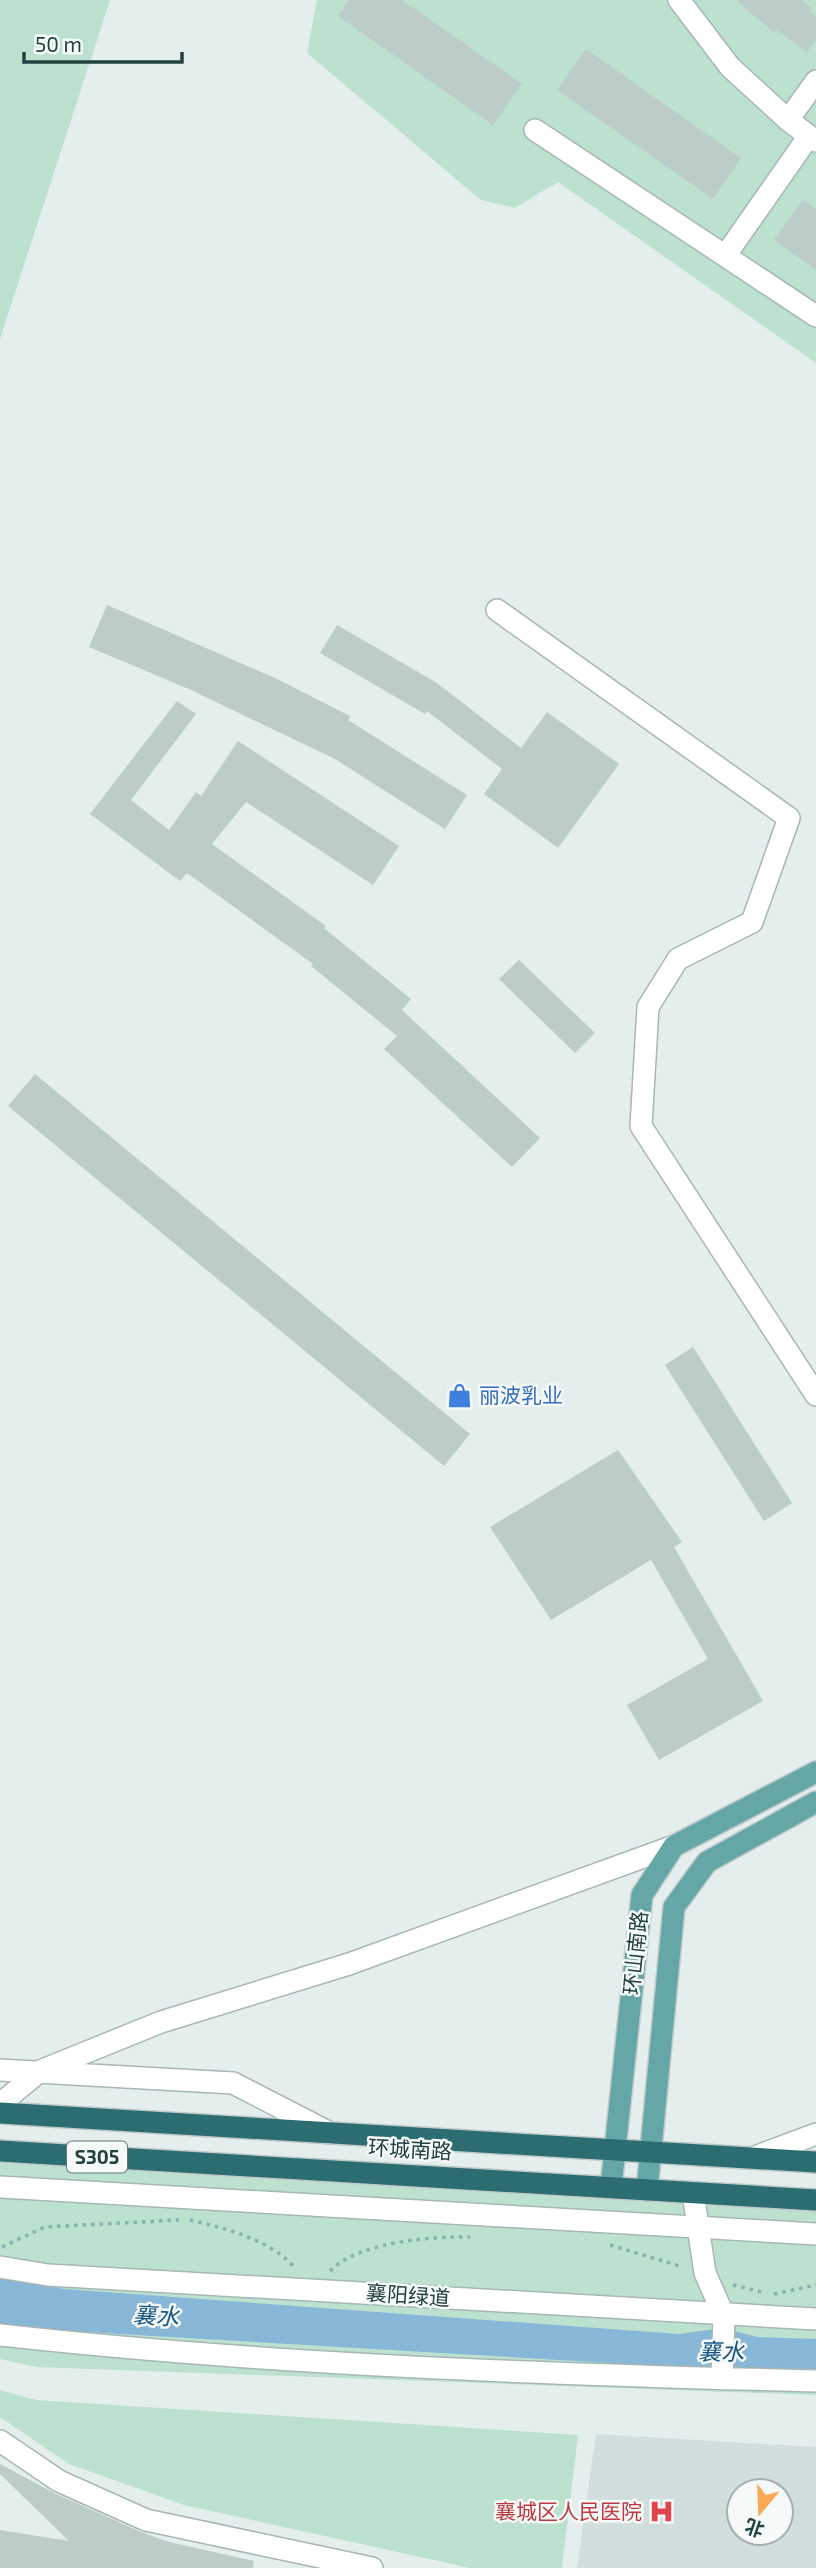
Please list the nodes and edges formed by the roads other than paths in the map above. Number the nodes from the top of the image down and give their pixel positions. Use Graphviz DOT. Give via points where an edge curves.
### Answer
graph roads {
  1 [pos="679,0"];
  2 [pos="816,81"];
  3 [pos="788,120"];
  4 [pos="535,130"];
  5 [pos="812,138"];
  6 [pos="725,256"];
  7 [pos="816,316"];
  8 [pos="496,610"];
  9 [pos="816,1395"];
  10 [pos="816,1772"];
  11 [pos="816,1802"];
  12 [pos="674,1846"];
  13 [pos="0,2070"];
  14 [pos="40,2071"];
  15 [pos="0,2104"];
  16 [pos="0,2113"];
  17 [pos="330,2133"];
  18 [pos="816,2134"];
  19 [pos="614,2150"];
  20 [pos="0,2151"];
  21 [pos="649,2152"];
  22 [pos="751,2158"];
  23 [pos="816,2162"];
  24 [pos="0,2187"];
  25 [pos="611,2187"];
  26 [pos="648,2190"];
  27 [pos="693,2193"];
  28 [pos="816,2200"];
  29 [pos="699,2229"];
  30 [pos="816,2234"];
  31 [pos="0,2267"];
  32 [pos="724,2316"];
  33 [pos="816,2319"];
  34 [pos="0,2335"];
  35 [pos="722,2378"];
  36 [pos="816,2381"];
  37 [pos="0,2441"];
  38 [pos="372,2568"];
  1 -- 3 [label="street" via="730,67"];
  2 -- 3 [label="street"];
  3 -- 5 [label="street"];
  4 -- 6 [label="street"];
  5 -- 6 [label="street"];
  6 -- 7 [label="street"];
  8 -- 9 [label="street" via="789,818 752,922 678,959 648,1007 642,1126"];
  10 -- 12 [label="main road, 环山南路"];
  11 -- 21 [label="main road, 环山南路" via="707,1862 674,1907"];
  12 -- 14 [label="street" via="349,1964 161,2022"];
  12 -- 19 [label="main road, 环山南路" via="642,1895"];
  13 -- 14 [label="street"];
  14 -- 15 [label="street"];
  14 -- 17 [label="street" via="233,2083"];
  16 -- 17 [label="highway, 环城南路"];
  17 -- 19 [label="highway, 环城南路"];
  18 -- 22 [label="street"];
  19 -- 21 [label="highway, 环城南路"];
  19 -- 25 [label="main road, 环山南路"];
  20 -- 25 [label="highway, 环城南路 / S305"];
  21 -- 22 [label="highway, 环城南路"];
  21 -- 26 [label="main road, 环山南路"];
  22 -- 23 [label="highway, 环城南路"];
  24 -- 29 [label="street"];
  25 -- 26 [label="highway, 环城南路"];
  26 -- 27 [label="highway, 环城南路"];
  27 -- 28 [label="highway, 环城南路"];
  27 -- 29 [label="street"];
  29 -- 30 [label="street"];
  29 -- 32 [label="street" via="705,2273"];
  31 -- 32 [label="street, 襄阳绿道" via="48,2275"];
  32 -- 33 [label="street, 襄阳绿道"];
  32 -- 35 [label="street"];
  34 -- 35 [label="street" via="167,2353"];
  35 -- 36 [label="street"];
  37 -- 38 [label="street" via="59,2481 146,2521"];
}
